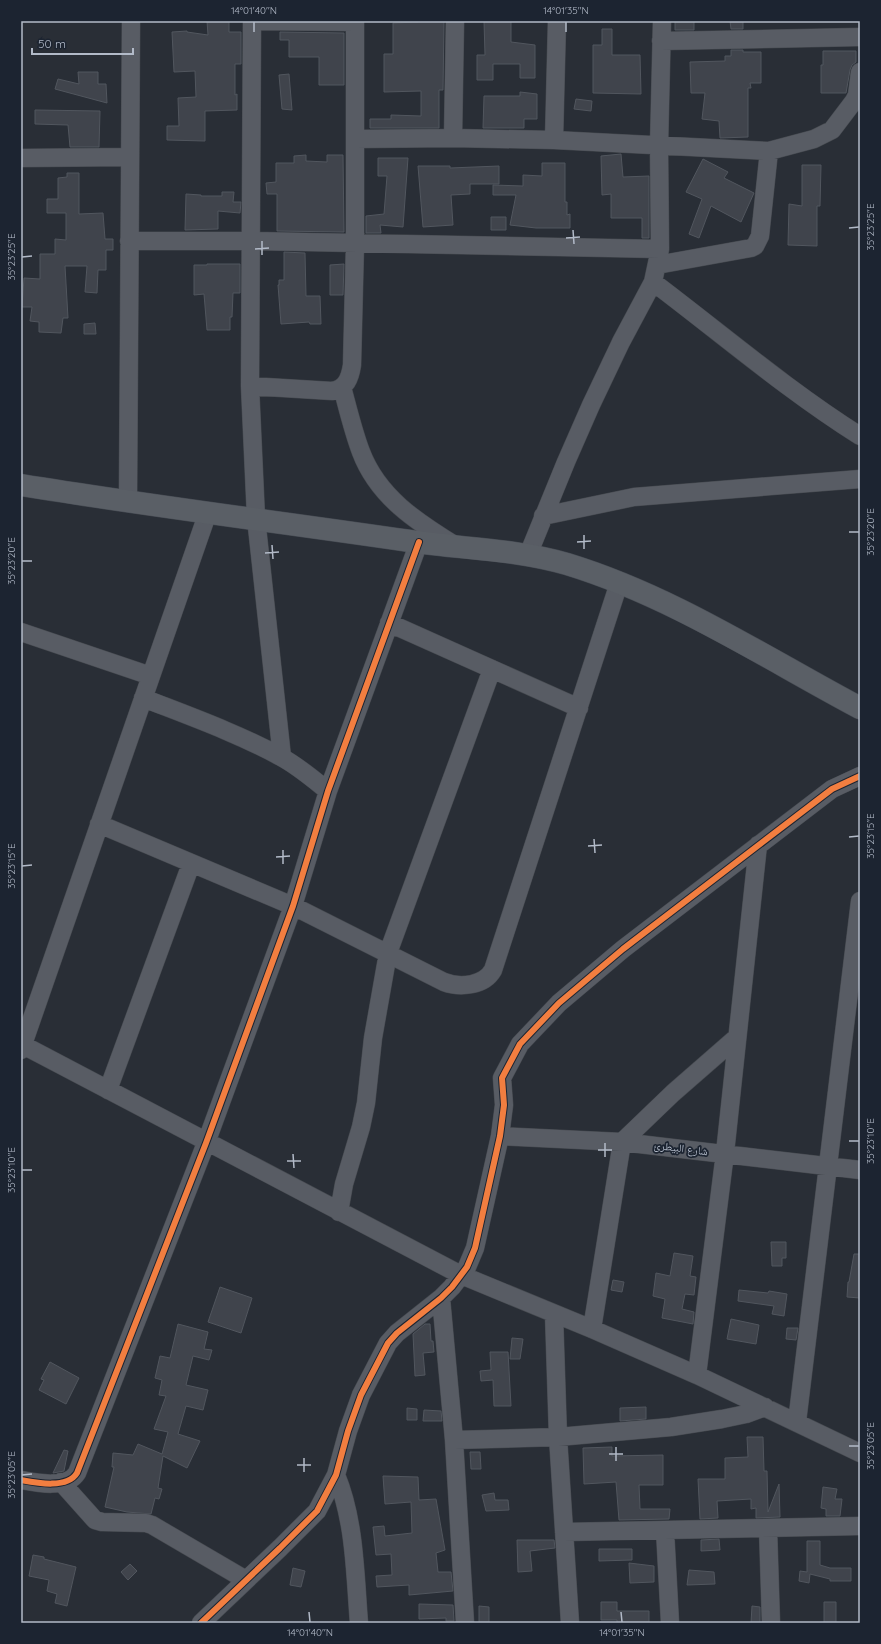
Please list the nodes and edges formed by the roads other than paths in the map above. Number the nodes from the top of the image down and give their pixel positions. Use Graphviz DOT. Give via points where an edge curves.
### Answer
graph roads {
  1 [pos="131,21"];
  2 [pos="252,21"];
  3 [pos="355,21"];
  4 [pos="455,21"];
  5 [pos="556,21"];
  6 [pos="662,21"];
  7 [pos="860,37"];
  8 [pos="661,41"];
  9 [pos="860,72"];
  10 [pos="453,138"];
  11 [pos="355,139"];
  12 [pos="554,140"];
  13 [pos="659,146"];
  14 [pos="770,151"];
  15 [pos="129,157"];
  16 [pos="21,158"];
  17 [pos="129,241"];
  18 [pos="251,241"];
  19 [pos="355,244"];
  20 [pos="657,265"];
  21 [pos="250,386"];
  22 [pos="342,387"];
  23 [pos="860,436"];
  24 [pos="860,479"];
  25 [pos="21,485"];
  26 [pos="128,500"];
  27 [pos="208,512"];
  28 [pos="543,516"];
  29 [pos="256,518"];
  30 [pos="419,542"];
  31 [pos="458,547"];
  32 [pos="528,555"];
  33 [pos="619,583"];
  34 [pos="389,623"];
  35 [pos="21,632"];
  36 [pos="492,669"];
  37 [pos="151,676"];
  38 [pos="143,698"];
  39 [pos="579,708"];
  40 [pos="860,708"];
  41 [pos="282,757"];
  42 [pos="860,776"];
  43 [pos="328,792"];
  44 [pos="98,824"];
  45 [pos="758,845"];
  46 [pos="191,864"];
  47 [pos="860,901"];
  48 [pos="292,906"];
  49 [pos="388,953"];
  50 [pos="736,1038"];
  51 [pos="21,1046"];
  52 [pos="108,1090"];
  53 [pos="500,1136"];
  54 [pos="622,1142"];
  55 [pos="206,1143"];
  56 [pos="725,1153"];
  57 [pos="827,1166"];
  58 [pos="860,1170"];
  59 [pos="339,1212"];
  60 [pos="461,1275"];
  61 [pos="441,1298"];
  62 [pos="554,1314"];
  63 [pos="592,1329"];
  64 [pos="697,1375"];
  65 [pos="765,1408"];
  66 [pos="797,1422"];
  67 [pos="558,1437"];
  68 [pos="454,1440"];
  69 [pos="860,1453"];
  70 [pos="336,1475"];
  71 [pos="21,1480"];
  72 [pos="61,1482"];
  73 [pos="860,1526"];
  74 [pos="768,1528"];
  75 [pos="665,1530"];
  76 [pos="564,1532"];
  77 [pos="246,1580"];
  78 [pos="201,1623"];
  79 [pos="359,1623"];
  80 [pos="465,1623"];
  81 [pos="570,1623"];
  82 [pos="670,1623"];
  83 [pos="772,1623"];
  1 -- 15 [label="street"];
  2 -- 3 [label="street"];
  2 -- 18 [label="street"];
  3 -- 11 [label="street"];
  4 -- 10 [label="street"];
  5 -- 12 [label="street"];
  6 -- 8 [label="street"];
  7 -- 8 [label="street"];
  8 -- 13 [label="street"];
  9 -- 14 [label="street" via="854,101 832,130 814,140"];
  10 -- 11 [label="street"];
  10 -- 12 [label="street"];
  11 -- 19 [label="street"];
  12 -- 13 [label="street"];
  13 -- 14 [label="street"];
  13 -- 20 [label="street"];
  14 -- 20 [label="street" via="760,236 755,246"];
  15 -- 16 [label="street"];
  15 -- 17 [label="street"];
  17 -- 18 [label="street"];
  17 -- 26 [label="street"];
  18 -- 19 [label="street"];
  18 -- 21 [label="street"];
  19 -- 20 [label="street"];
  19 -- 22 [label="street" via="352,365 350,376"];
  20 -- 23 [label="street" via="790,388"];
  20 -- 28 [label="street"];
  21 -- 22 [label="street" via="328,391"];
  21 -- 29 [label="street"];
  22 -- 31 [label="street" via="361,453 375,478 412,517"];
  24 -- 28 [label="street" via="634,497"];
  25 -- 26 [label="main road"];
  26 -- 27 [label="main road"];
  27 -- 29 [label="main road"];
  27 -- 37 [label="street"];
  28 -- 32 [label="street"];
  29 -- 30 [label="main road"];
  29 -- 41 [label="street"];
  30 -- 31 [label="main road"];
  30 -- 34 [label="street"];
  31 -- 32 [label="main road"];
  32 -- 33 [label="main road" via="571,566"];
  33 -- 39 [label="street"];
  33 -- 40 [label="main road" via="713,627"];
  34 -- 36 [label="street"];
  34 -- 43 [label="street"];
  35 -- 37 [label="street"];
  36 -- 39 [label="street"];
  36 -- 49 [label="street"];
  37 -- 38 [label="street"];
  38 -- 41 [label="street"];
  38 -- 44 [label="street"];
  39 -- 49 [label="street" via="490,976 480,982 448,984"];
  41 -- 43 [label="street"];
  42 -- 45 [label="street" via="832,789"];
  43 -- 48 [label="street"];
  44 -- 46 [label="street"];
  44 -- 51 [label="street"];
  45 -- 50 [label="street"];
  45 -- 53 [label="street" via="623,949 559,1003 526,1037 503,1076 504,1105"];
  46 -- 48 [label="street"];
  46 -- 52 [label="street"];
  47 -- 57 [label="street"];
  48 -- 49 [label="street"];
  48 -- 55 [label="street"];
  49 -- 59 [label="street" via="373,1038 366,1103"];
  50 -- 54 [label="street"];
  50 -- 56 [label="street"];
  51 -- 52 [label="street"];
  52 -- 55 [label="street"];
  53 -- 54 [label="street, شارع البيطرئ"];
  53 -- 60 [label="street" via="475,1248"];
  54 -- 56 [label="street, شارع البيطرئ"];
  54 -- 63 [label="street"];
  55 -- 59 [label="street"];
  55 -- 72 [label="street" via="79,1469 73,1478"];
  56 -- 57 [label="street, شارع البيطرئ"];
  56 -- 64 [label="street"];
  57 -- 58 [label="street, شارع البيطرئ"];
  57 -- 66 [label="street"];
  59 -- 60 [label="street"];
  60 -- 61 [label="street"];
  60 -- 62 [label="street"];
  61 -- 68 [label="street"];
  61 -- 70 [label="street" via="393,1337 383,1351 361,1395"];
  62 -- 63 [label="street"];
  62 -- 67 [label="street"];
  63 -- 64 [label="street"];
  64 -- 65 [label="street"];
  65 -- 66 [label="street"];
  65 -- 67 [label="street" via="699,1423"];
  66 -- 69 [label="street"];
  67 -- 68 [label="street"];
  67 -- 76 [label="street"];
  68 -- 80 [label="street"];
  70 -- 77 [label="street" via="317,1511"];
  70 -- 79 [label="street" via="348,1518"];
  71 -- 72 [label="street" via="45,1484"];
  72 -- 77 [label="street" via="95,1520 152,1525"];
  73 -- 74 [label="street"];
  74 -- 75 [label="street"];
  74 -- 83 [label="street"];
  75 -- 76 [label="street"];
  75 -- 82 [label="street"];
  76 -- 81 [label="street"];
  77 -- 78 [label="street"];
}
